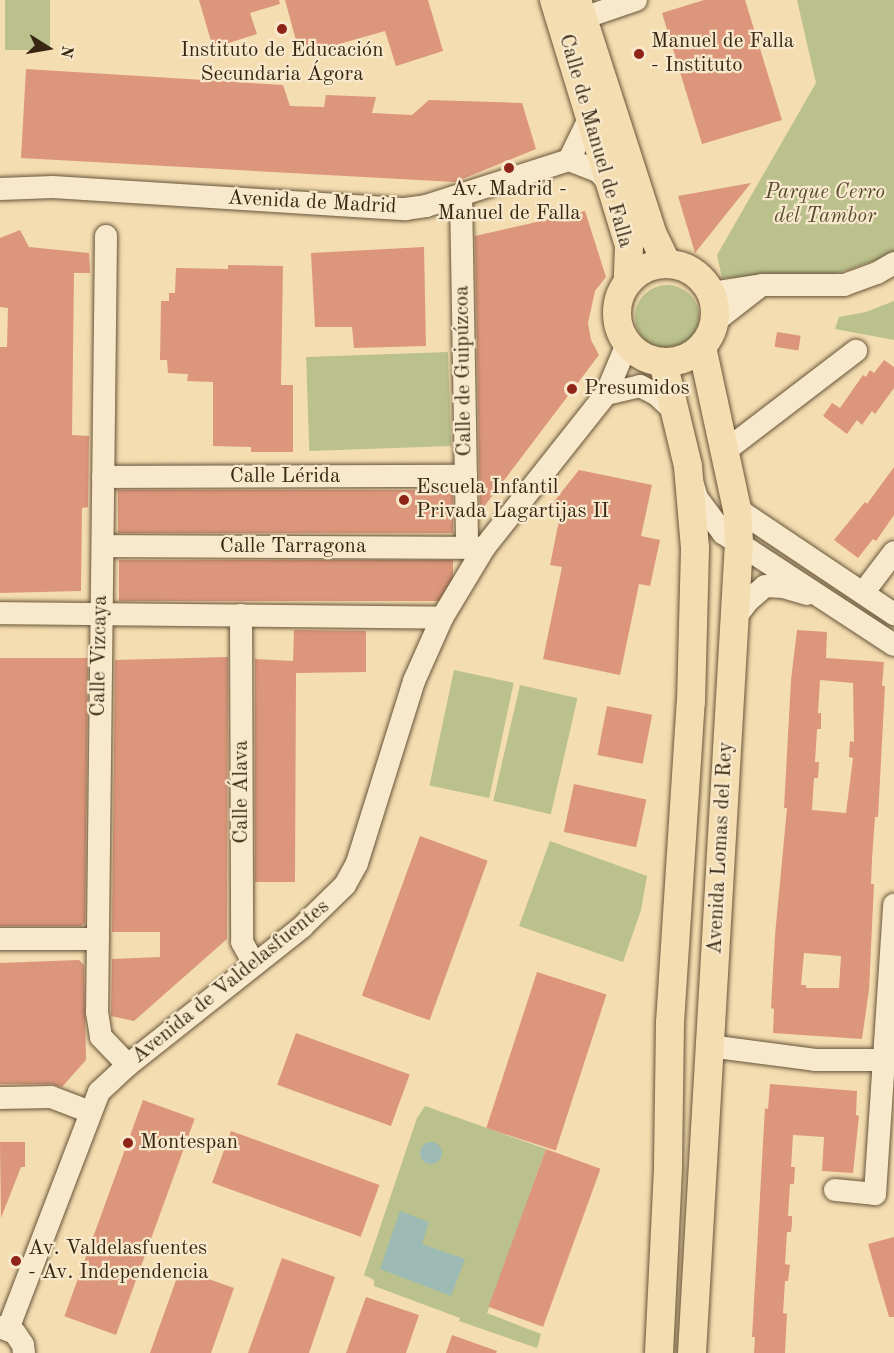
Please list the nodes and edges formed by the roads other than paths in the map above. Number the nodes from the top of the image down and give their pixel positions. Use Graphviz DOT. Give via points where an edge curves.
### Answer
graph roads {
  1 [pos="554,0"];
  2 [pos="636,0"];
  3 [pos="580,9"];
  4 [pos="590,117"];
  5 [pos="569,160"];
  6 [pos="610,184"];
  7 [pos="0,189"];
  8 [pos="461,195"];
  9 [pos="106,236"];
  10 [pos="894,263"];
  11 [pos="667,264"];
  12 [pos="628,282"];
  13 [pos="763,285"];
  14 [pos="711,294"];
  15 [pos="708,334"];
  16 [pos="627,344"];
  17 [pos="856,351"];
  18 [pos="662,362"];
  19 [pos="606,394"];
  20 [pos="675,412"];
  21 [pos="725,450"];
  22 [pos="688,466"];
  23 [pos="103,477"];
  24 [pos="466,477"];
  25 [pos="737,509"];
  26 [pos="739,542"];
  27 [pos="103,546"];
  28 [pos="476,548"];
  29 [pos="894,552"];
  30 [pos="863,593"];
  31 [pos="826,599"];
  32 [pos="0,613"];
  33 [pos="100,614"];
  34 [pos="894,614"];
  35 [pos="241,615"];
  36 [pos="442,618"];
  37 [pos="734,619"];
  38 [pos="894,645"];
  39 [pos="894,905"];
  40 [pos="0,939"];
  41 [pos="98,939"];
  42 [pos="255,965"];
  43 [pos="709,1046"];
  44 [pos="890,1061"];
  45 [pos="128,1065"];
  46 [pos="0,1098"];
  47 [pos="90,1112"];
  48 [pos="835,1190"];
  49 [pos="4,1328"];
  50 [pos="27,1352"];
  51 [pos="659,1353"];
  52 [pos="692,1353"];
  1 -- 4 [label="main road, Calle de Manuel de Falla"];
  2 -- 3 [label="street"];
  3 -- 11 [label="main road, Calle de Manuel de Falla" via="653,235"];
  4 -- 5 [label="street"];
  4 -- 6 [label="main road, Calle de Manuel de Falla"];
  5 -- 6 [label="street" via="598,171"];
  5 -- 8 [label="street, Avenida de Madrid"];
  6 -- 12 [label="main road, Calle de Manuel de Falla" via="629,245"];
  7 -- 8 [label="street, Avenida de Madrid" via="53,187 405,209"];
  8 -- 24 [label="street, Calle de Guipúzcoa"];
  9 -- 23 [label="street, Calle Vizcaya"];
  10 -- 13 [label="street" via="844,285"];
  11 -- 12 [label="main road" via="645,269"];
  11 -- 14 [label="main road" via="687,269 701,279"];
  12 -- 16 [label="main road" via="617,309 618,326"];
  13 -- 14 [label="street"];
  13 -- 15 [label="street"];
  14 -- 15 [label="main road" via="715,312"];
  15 -- 18 [label="main road" via="682,360"];
  15 -- 21 [label="main road, Avenida Lomas del Rey"];
  16 -- 18 [label="main road" via="640,355"];
  16 -- 19 [label="street"];
  17 -- 21 [label="street"];
  18 -- 19 [label="street"];
  18 -- 20 [label="main road, Avenida Lomas del Rey"];
  19 -- 20 [label="street" via="640,386 656,394"];
  19 -- 28 [label="street, Avenida de Valdelasfuentes"];
  20 -- 22 [label="main road, Avenida Lomas del Rey"];
  21 -- 25 [label="main road, Avenida Lomas del Rey"];
  22 -- 26 [label="street" via="697,498 723,533"];
  22 -- 51 [label="main road, Avenida Lomas del Rey" via="695,548 691,702 670,1023"];
  23 -- 24 [label="street, Calle Lérida"];
  23 -- 27 [label="street, Calle Vizcaya"];
  24 -- 28 [label="street, Calle de Guipúzcoa"];
  25 -- 26 [label="main road, Avenida Lomas del Rey"];
  25 -- 30 [label="street"];
  26 -- 31 [label="street"];
  26 -- 37 [label="main road, Avenida Lomas del Rey"];
  27 -- 28 [label="street, Calle Tarragona"];
  27 -- 33 [label="street, Calle Vizcaya"];
  28 -- 36 [label="street, Avenida de Valdelasfuentes"];
  29 -- 30 [label="street"];
  30 -- 34 [label="street"];
  31 -- 37 [label="street" via="765,586"];
  31 -- 38 [label="street"];
  32 -- 33 [label="street"];
  33 -- 35 [label="street"];
  33 -- 41 [label="street, Calle Vizcaya"];
  35 -- 36 [label="street"];
  35 -- 42 [label="street, Calle Álava" via="242,942"];
  36 -- 42 [label="street, Avenida de Valdelasfuentes" via="414,681 350,878 328,904"];
  37 -- 43 [label="main road, Avenida Lomas del Rey"];
  39 -- 44 [label="street"];
  40 -- 41 [label="street"];
  41 -- 45 [label="street, Calle Vizcaya" via="100,1037"];
  42 -- 45 [label="street, Avenida de Valdelasfuentes"];
  43 -- 44 [label="street" via="815,1060"];
  43 -- 52 [label="main road, Avenida Lomas del Rey"];
  44 -- 48 [label="street" via="875,1194"];
  45 -- 47 [label="street, Avenida de Valdelasfuentes" via="99,1092"];
  46 -- 47 [label="street" via="51,1097"];
  47 -- 49 [label="street, Avenida de Valdelasfuentes"];
  49 -- 50 [label="street" via="20,1338"];
}
